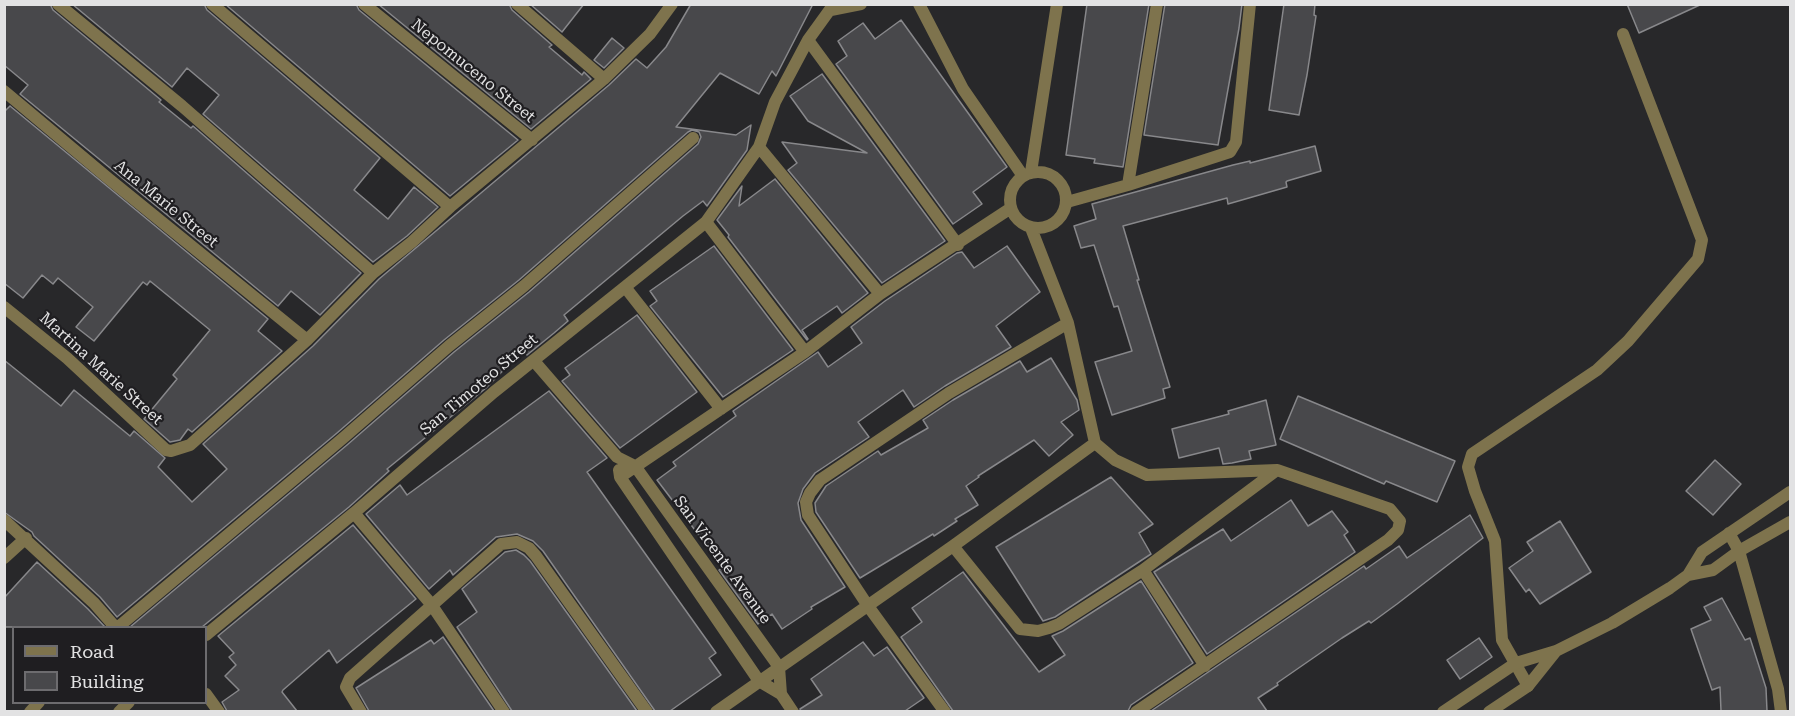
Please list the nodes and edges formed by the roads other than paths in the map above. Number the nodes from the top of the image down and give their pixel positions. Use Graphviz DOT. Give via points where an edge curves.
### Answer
graph roads {
  1 [pos="58,4"];
  2 [pos="212,4"];
  3 [pos="364,4"];
  4 [pos="517,4"];
  5 [pos="861,4"];
  6 [pos="919,4"];
  7 [pos="1057,4"];
  8 [pos="1157,4"];
  9 [pos="1250,4"];
  10 [pos="669,6"];
  11 [pos="832,7"];
  12 [pos="1623,34"];
  13 [pos="808,40"];
  14 [pos="604,79"];
  15 [pos="4,91"];
  16 [pos="693,138"];
  17 [pos="532,140"];
  18 [pos="759,147"];
  19 [pos="1027,174"];
  20 [pos="1128,185"];
  21 [pos="1067,202"];
  22 [pos="450,207"];
  23 [pos="1011,208"];
  24 [pos="706,222"];
  25 [pos="1031,228"];
  26 [pos="958,245"];
  27 [pos="374,273"];
  28 [pos="625,287"];
  29 [pos="880,294"];
  30 [pos="4,307"];
  31 [pos="1068,322"];
  32 [pos="308,340"];
  33 [pos="805,352"];
  34 [pos="534,360"];
  35 [pos="721,409"];
  36 [pos="1095,443"];
  37 [pos="617,457"];
  38 [pos="635,466"];
  39 [pos="1278,470"];
  40 [pos="620,477"];
  41 [pos="1789,496"];
  42 [pos="354,513"];
  43 [pos="4,520"];
  44 [pos="1791,522"];
  45 [pos="1729,534"];
  46 [pos="26,538"];
  47 [pos="953,546"];
  48 [pos="1739,551"];
  49 [pos="4,558"];
  50 [pos="1143,570"];
  51 [pos="1688,575"];
  52 [pos="431,604"];
  53 [pos="868,606"];
  54 [pos="116,626"];
  55 [pos="118,626"];
  56 [pos="207,634"];
  57 [pos="1556,651"];
  58 [pos="1516,663"];
  59 [pos="1205,666"];
  60 [pos="779,667"];
  61 [pos="759,681"];
  62 [pos="1528,686"];
  63 [pos="780,694"];
  64 [pos="207,695"];
  65 [pos="219,711"];
  66 [pos="361,711"];
  67 [pos="504,711"];
  68 [pos="647,711"];
  69 [pos="716,711"];
  70 [pos="793,711"];
  71 [pos="945,711"];
  72 [pos="1136,711"];
  73 [pos="1443,711"];
  74 [pos="1489,711"];
  75 [pos="1781,711"];
  1 -- 27 [label="street"];
  2 -- 22 [label="street"];
  3 -- 17 [label="street, Nepomuceno Street"];
  4 -- 14 [label="street"];
  5 -- 11 [label="street"];
  6 -- 19 [label="street" via="963,89"];
  7 -- 19 [label="street"];
  8 -- 20 [label="street"];
  9 -- 20 [label="street" via="1236,142 1230,152"];
  10 -- 14 [label="street" via="650,34"];
  11 -- 13 [label="street, San Timoteo Street"];
  12 -- 58 [label="street" via="1702,240 1698,259 1628,341 1597,369 1472,454 1468,467 1495,541 1503,640"];
  13 -- 18 [label="street, San Timoteo Street" via="774,102"];
  13 -- 26 [label="street"];
  14 -- 17 [label="street"];
  15 -- 32 [label="street, Ana Marie Street"];
  16 -- 55 [label="street" via="524,286"];
  17 -- 22 [label="street"];
  18 -- 24 [label="street, San Timoteo Street"];
  18 -- 29 [label="street"];
  19 -- 21 [label="street" via="1049,173 1057,178 1063,184"];
  19 -- 23 [label="street" via="1012,190"];
  20 -- 21 [label="street"];
  21 -- 25 [label="street" via="1059,220 1051,226"];
  22 -- 27 [label="street"];
  23 -- 25 [label="street" via="1015,217"];
  23 -- 26 [label="street"];
  24 -- 28 [label="street, San Timoteo Street"];
  24 -- 33 [label="street"];
  25 -- 31 [label="street"];
  26 -- 29 [label="street"];
  27 -- 32 [label="street"];
  28 -- 34 [label="street, San Timoteo Street"];
  28 -- 35 [label="street"];
  29 -- 33 [label="street"];
  30 -- 32 [label="street, Martina Marie Street" via="171,451 190,445"];
  31 -- 36 [label="street"];
  31 -- 53 [label="street" via="949,393 820,480 810,493 806,502 808,515"];
  33 -- 35 [label="street"];
  34 -- 37 [label="street, San Vicente Avenue"];
  34 -- 42 [label="street, San Timoteo Street"];
  35 -- 38 [label="street"];
  36 -- 39 [label="street" via="1115,460 1147,475"];
  36 -- 47 [label="street"];
  37 -- 38 [label="street, San Vicente Avenue"];
  37 -- 40 [label="street"];
  38 -- 40 [label="street"];
  38 -- 60 [label="street, San Vicente Avenue"];
  39 -- 50 [label="street"];
  39 -- 59 [label="street" via="1390,509 1400,521 1398,530"];
  40 -- 61 [label="street"];
  41 -- 45 [label="street"];
  42 -- 52 [label="street"];
  42 -- 56 [label="street, San Timoteo Street"];
  43 -- 46 [label="street"];
  44 -- 48 [label="street"];
  45 -- 48 [label="street"];
  45 -- 51 [label="street" via="1702,552"];
  46 -- 49 [label="street"];
  46 -- 54 [label="street"];
  47 -- 50 [label="street" via="1020,628 1030,631 1059,624"];
  47 -- 53 [label="street"];
  48 -- 51 [label="street" via="1713,570"];
  48 -- 75 [label="street"];
  50 -- 59 [label="street"];
  51 -- 57 [label="street" via="1611,623"];
  52 -- 66 [label="street" via="350,678 346,687"];
  52 -- 67 [label="street"];
  52 -- 68 [label="street" via="501,544 517,542 536,556"];
  53 -- 60 [label="street"];
  53 -- 71 [label="street"];
  57 -- 58 [label="street"];
  57 -- 62 [label="street"];
  58 -- 62 [label="street"];
  58 -- 73 [label="street"];
  59 -- 72 [label="street"];
  60 -- 61 [label="street"];
  60 -- 63 [label="street"];
  61 -- 63 [label="street"];
  61 -- 69 [label="street"];
  62 -- 74 [label="street"];
  63 -- 70 [label="street"];
  64 -- 65 [label="street"];
}
